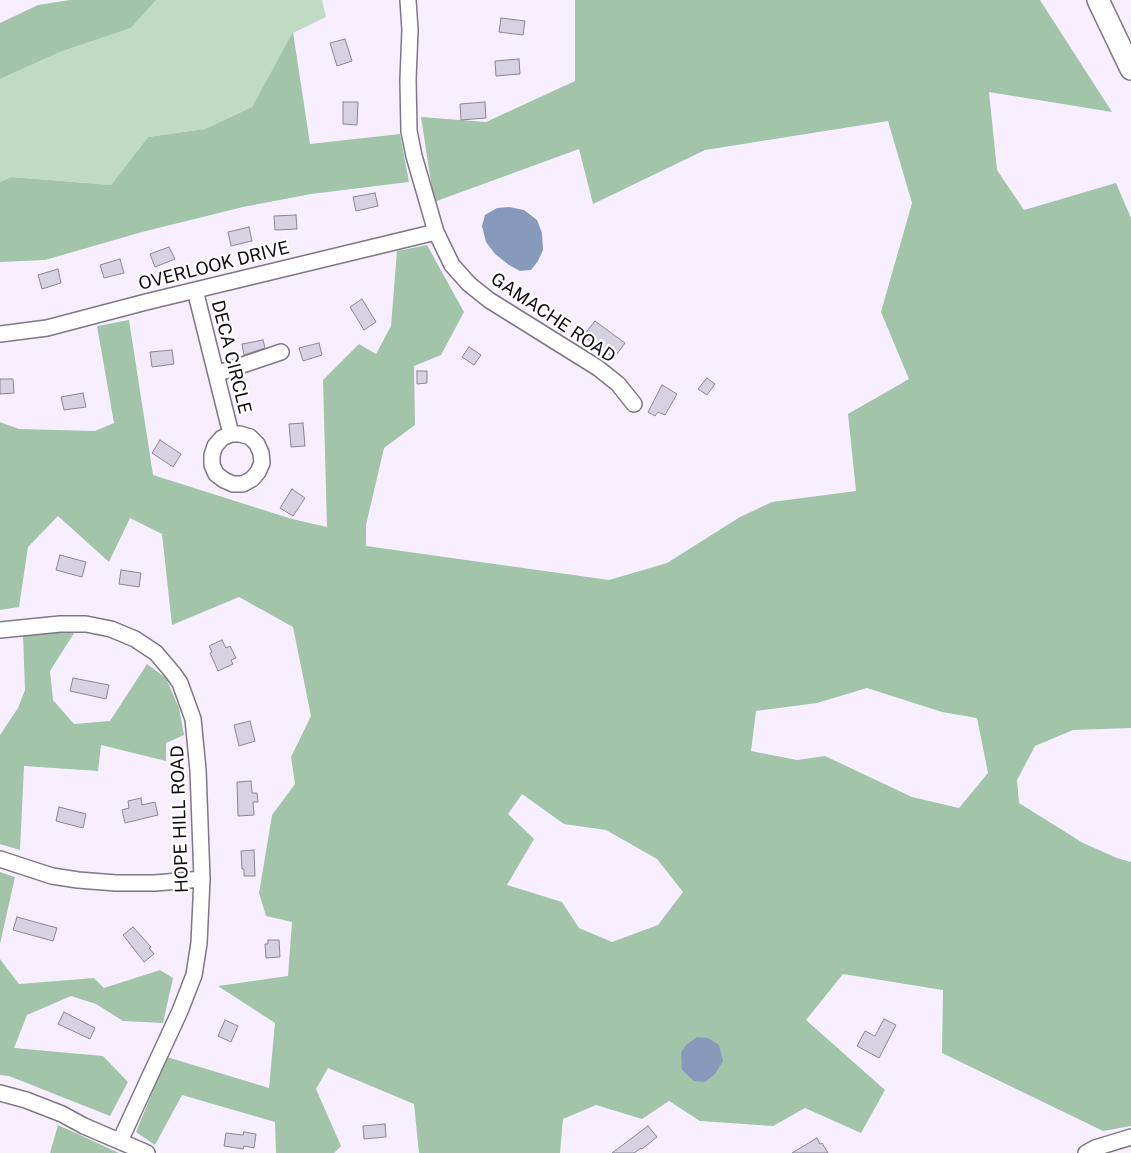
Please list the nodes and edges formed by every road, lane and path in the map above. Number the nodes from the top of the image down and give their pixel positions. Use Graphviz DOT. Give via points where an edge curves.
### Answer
graph roads {
  1 [pos="408,0"];
  2 [pos="1098,0"];
  3 [pos="1131,69"];
  4 [pos="436,232"];
  5 [pos="195,290"];
  6 [pos="0,334"];
  7 [pos="281,352"];
  8 [pos="216,374"];
  9 [pos="634,404"];
  10 [pos="231,434"];
  11 [pos="0,630"];
  12 [pos="0,859"];
  13 [pos="202,879"];
  14 [pos="0,1093"];
  15 [pos="1131,1138"];
  16 [pos="120,1141"];
  17 [pos="147,1153"];
  18 [pos="1086,1153"];
  1 -- 4 [label="street, GAMACHE ROAD" via="409,131"];
  2 -- 3 [label="highway"];
  4 -- 5 [label="street, OVERLOOK DRIVE"];
  4 -- 9 [label="street, GAMACHE ROAD" via="452,264 469,284 598,368 618,384"];
  5 -- 6 [label="street, OVERLOOK DRIVE" via="47,328"];
  5 -- 8 [label="street, DECA CIRCLE"];
  7 -- 8 [label="street"];
  8 -- 10 [label="street, DECA CIRCLE"];
  11 -- 13 [label="street, HOPE HILL ROAD" via="60,624 99,625 135,638 165,662 180,684 193,719"];
  12 -- 13 [label="street" via="52,876 78,880 154,883"];
  13 -- 16 [label="street, HOPE HILL ROAD" via="194,975"];
  14 -- 16 [label="street" via="26,1100"];
  15 -- 18 [label="street"];
  16 -- 17 [label="street"];
}
